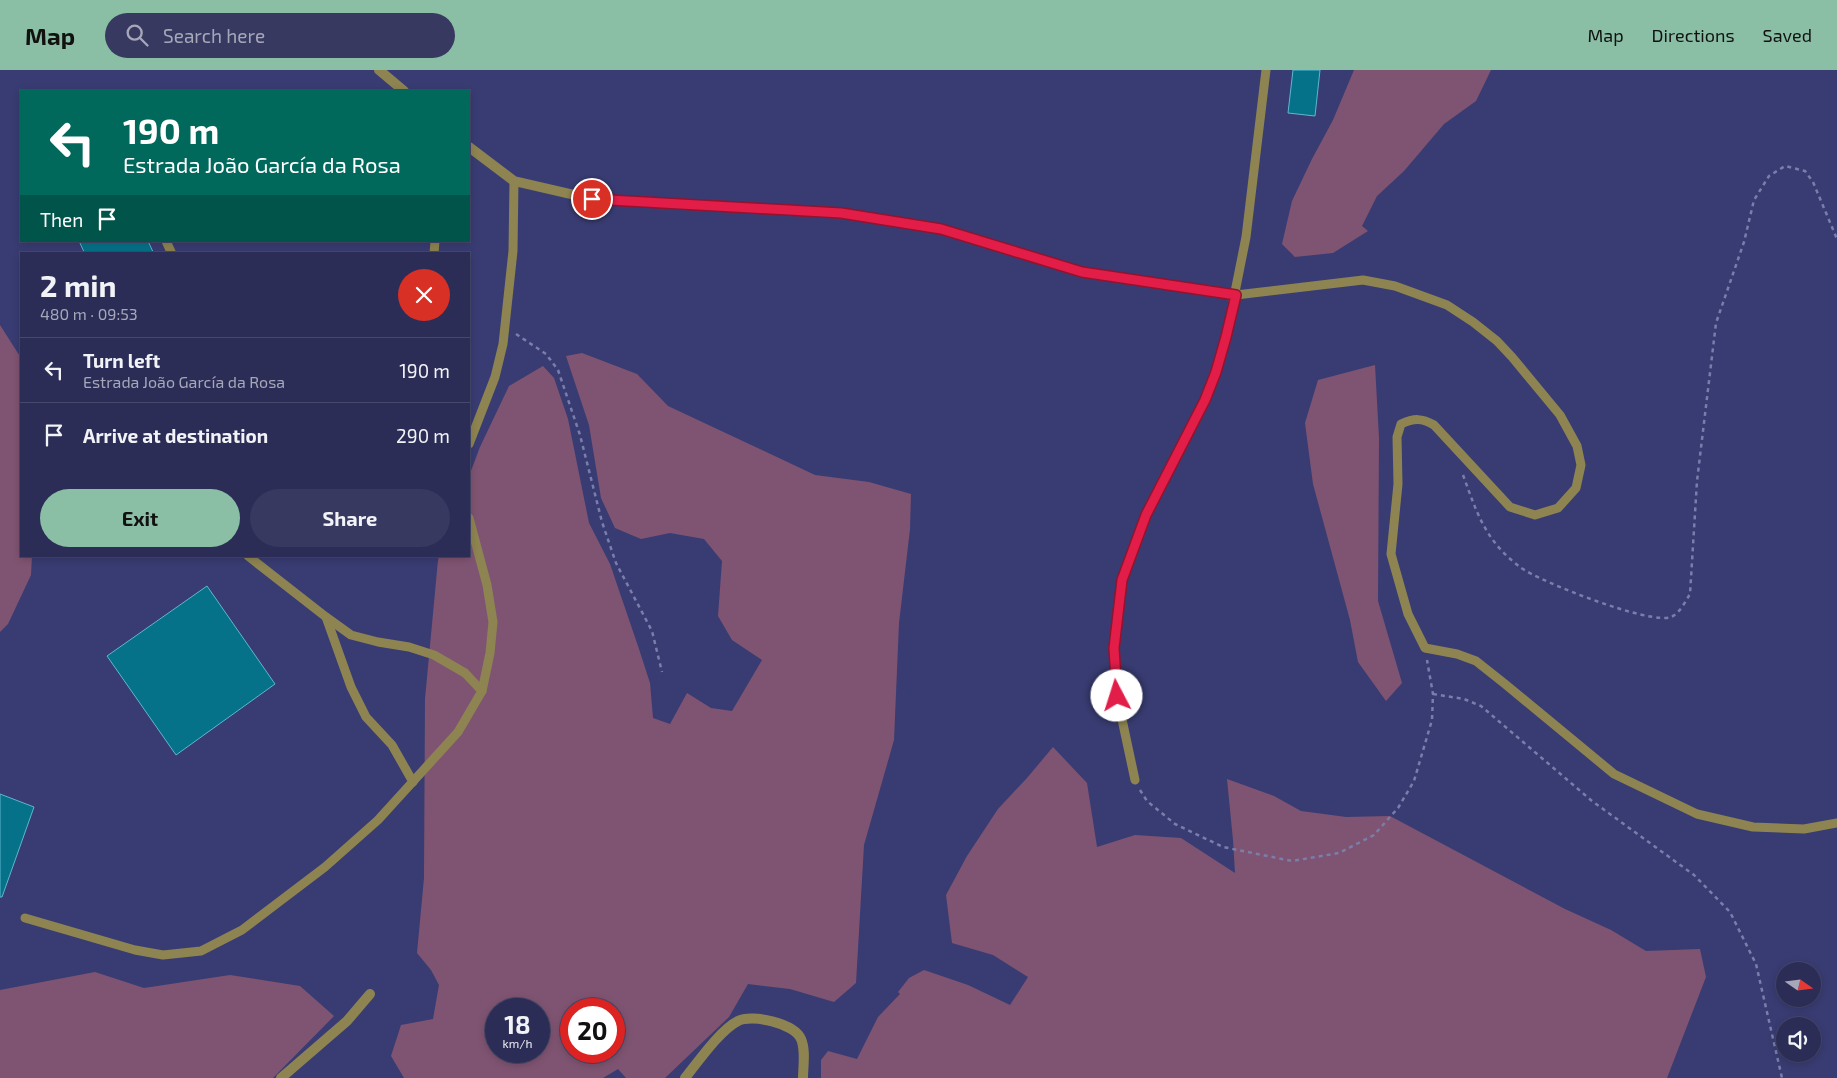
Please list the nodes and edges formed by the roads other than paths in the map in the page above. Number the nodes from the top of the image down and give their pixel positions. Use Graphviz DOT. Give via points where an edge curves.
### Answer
graph roads {
  1 [pos="379,70"];
  2 [pos="1266,70"];
  3 [pos="403,90"];
  4 [pos="470,148"];
  5 [pos="514,181"];
  6 [pos="1236,295"];
  7 [pos="470,441"];
  8 [pos="470,522"];
  9 [pos="249,557"];
  10 [pos="326,617"];
  11 [pos="482,691"];
  12 [pos="1135,780"];
  13 [pos="413,782"];
  14 [pos="1837,823"];
  15 [pos="25,918"];
  16 [pos="370,994"];
  17 [pos="281,1078"];
  18 [pos="685,1078"];
  19 [pos="803,1078"];
  1 -- 3 [label="street"];
  2 -- 6 [label="lane"];
  4 -- 5 [label="street"];
  5 -- 6 [label="street" via="592,199 841,213 941,229 1082,272"];
  5 -- 7 [label="lane" via="513,251 506,328 494,377"];
  6 -- 12 [label="lane" via="1216,372 1205,400 1146,515 1122,580 1114,648 1117,696"];
  6 -- 14 [label="lane" via="1363,280 1395,286 1447,306 1491,336 1512,357 1560,415 1577,446 1581,465 1576,488 1558,508 1535,515 1510,507 1434,425 1424,419 1412,419 1402,424 1397,437 1398,484 1391,554 1408,614 1425,648 1476,661 1614,774 1697,814 1753,827 1804,829"];
  8 -- 11 [label="lane" via="493,622"];
  9 -- 10 [label="lane"];
  10 -- 11 [label="lane" via="351,634 434,655 465,673"];
  10 -- 13 [label="lane" via="351,687 366,717 392,745"];
  11 -- 13 [label="lane" via="458,732"];
  13 -- 15 [label="lane" via="378,820 325,867 242,930 201,951 163,955 135,950"];
  16 -- 17 [label="street" via="346,1021"];
  18 -- 19 [label="street" via="725,1030 739,1020 755,1018 786,1025 801,1039"];
}
